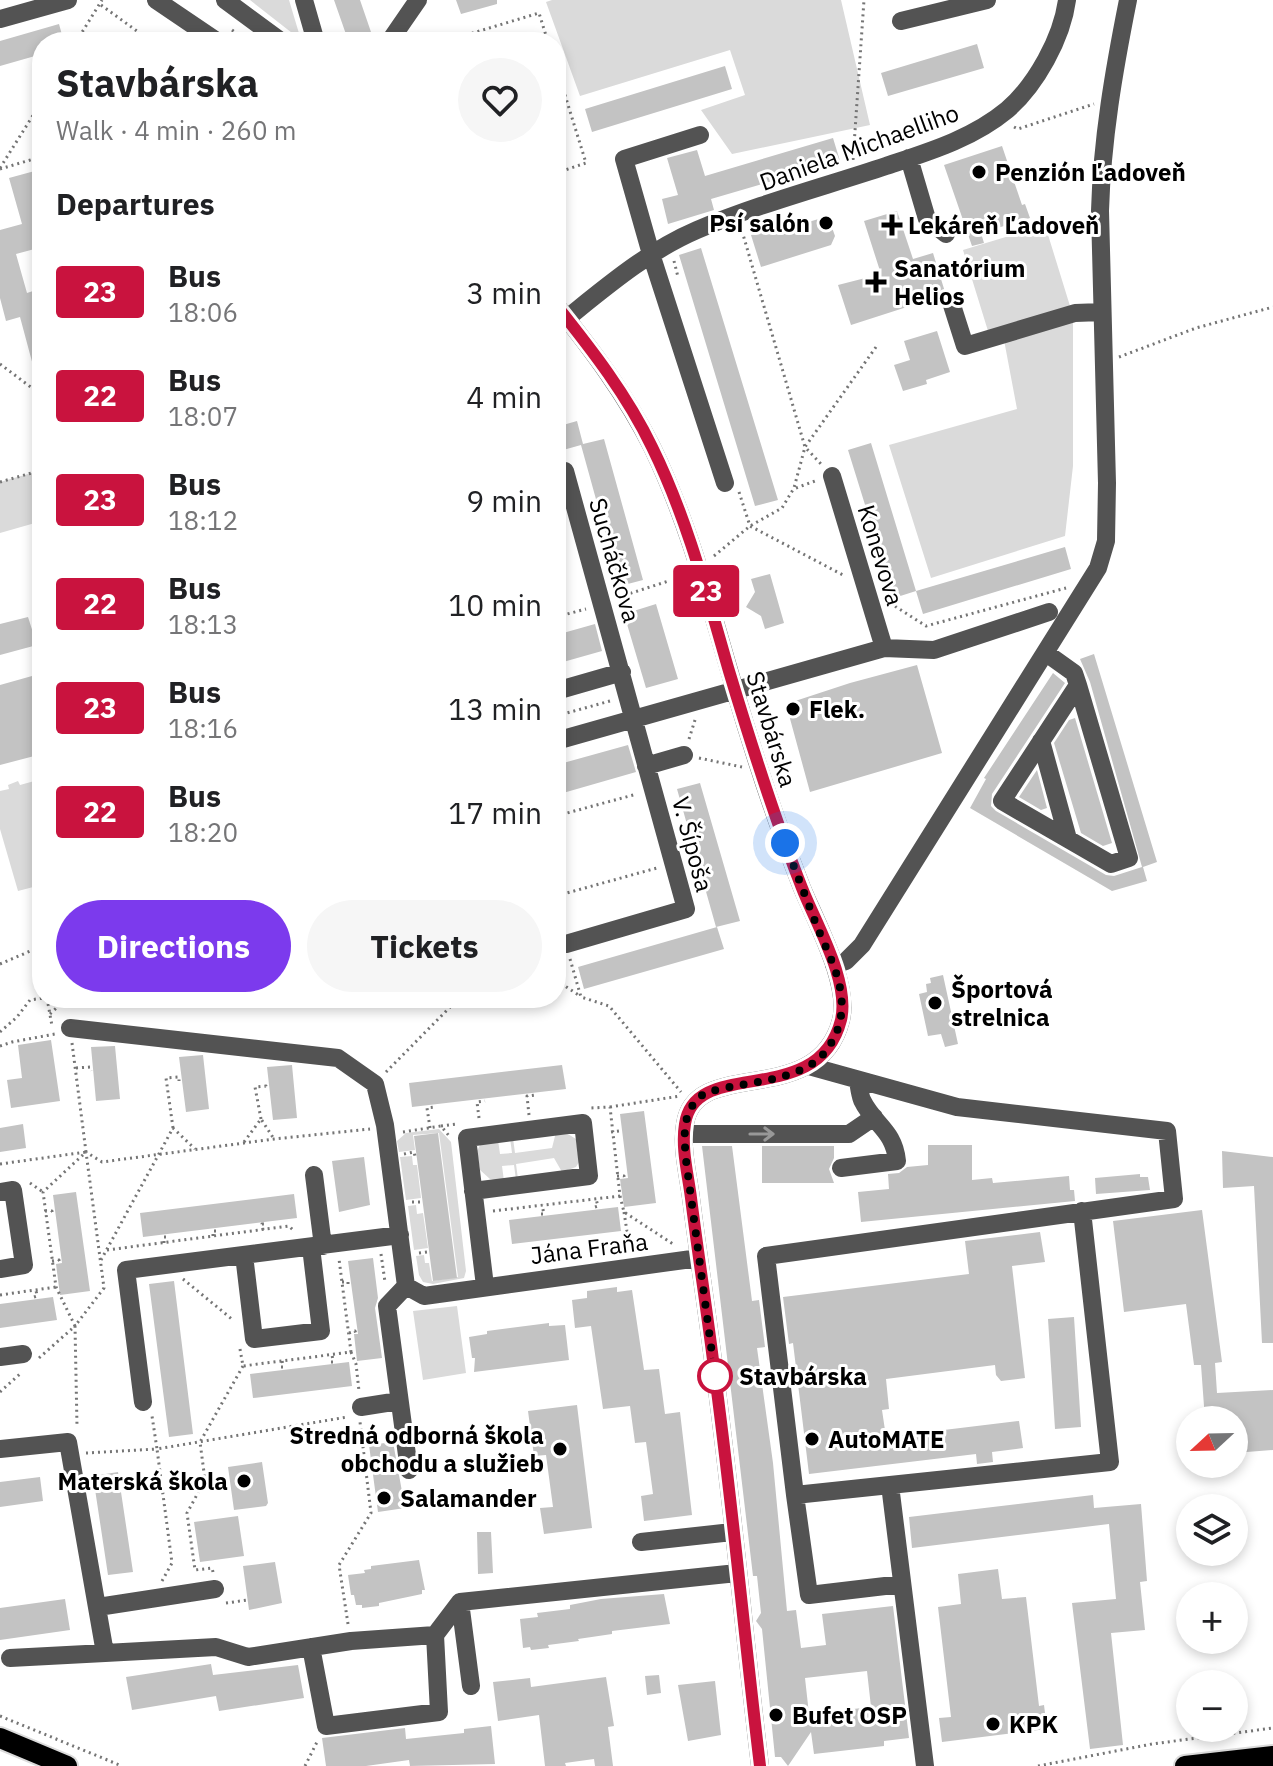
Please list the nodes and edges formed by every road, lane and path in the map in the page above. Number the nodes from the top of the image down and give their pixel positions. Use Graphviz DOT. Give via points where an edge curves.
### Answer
graph roads {
  1 [pos="68,0"];
  2 [pos="156,0"];
  3 [pos="225,0"];
  4 [pos="304,0"];
  5 [pos="418,0"];
  6 [pos="864,0"];
  7 [pos="987,0"];
  8 [pos="1067,0"];
  9 [pos="1128,0"];
  10 [pos="102,3"];
  11 [pos="0,19"];
  12 [pos="901,21"];
  13 [pos="83,32"];
  14 [pos="139,32"];
  15 [pos="203,32"];
  16 [pos="268,32"];
  17 [pos="313,32"];
  18 [pos="396,32"];
  19 [pos="476,32"];
  20 [pos="545,32"];
  21 [pos="566,98"];
  22 [pos="1101,102"];
  23 [pos="32,117"];
  24 [pos="996,118"];
  25 [pos="700,135"];
  26 [pos="909,158"];
  27 [pos="32,159"];
  28 [pos="0,168"];
  29 [pos="566,170"];
  30 [pos="852,177"];
  31 [pos="737,215"];
  32 [pos="946,234"];
  33 [pos="651,254"];
  34 [pos="951,302"];
  35 [pos="1273,307"];
  36 [pos="566,309"];
  37 [pos="1102,312"];
  38 [pos="566,318"];
  39 [pos="876,347"];
  40 [pos="1104,359"];
  41 [pos="0,364"];
  42 [pos="32,388"];
  43 [pos="805,447"];
  44 [pos="32,473"];
  45 [pos="566,475"];
  46 [pos="832,476"];
  47 [pos="0,482"];
  48 [pos="725,483"];
  49 [pos="794,488"];
  50 [pos="750,526"];
  51 [pos="700,568"];
  52 [pos="1070,587"];
  53 [pos="866,588"];
  54 [pos="602,602"];
  55 [pos="1049,612"];
  56 [pos="566,614"];
  57 [pos="884,648"];
  58 [pos="1046,653"];
  59 [pos="622,672"];
  60 [pos="1078,685"];
  61 [pos="566,688"];
  62 [pos="735,691"];
  63 [pos="628,696"];
  64 [pos="701,701"];
  65 [pos="566,713"];
  66 [pos="633,719"];
  67 [pos="566,738"];
  68 [pos="1041,741"];
  69 [pos="684,755"];
  70 [pos="646,766"];
  71 [pos="742,767"];
  72 [pos="653,790"];
  73 [pos="566,813"];
  74 [pos="1068,839"];
  75 [pos="673,864"];
  76 [pos="566,893"];
  77 [pos="566,944"];
  78 [pos="32,950"];
  79 [pos="0,964"];
  80 [pos="834,965"];
  81 [pos="566,987"];
  82 [pos="581,997"];
  83 [pos="32,1000"];
  84 [pos="48,1008"];
  85 [pos="56,1008"];
  86 [pos="449,1008"];
  87 [pos="50,1014"];
  88 [pos="60,1026"];
  89 [pos="0,1032"];
  90 [pos="0,1046"];
  91 [pos="809,1066"];
  92 [pos="76,1068"];
  93 [pos="91,1071"];
  94 [pos="179,1081"];
  95 [pos="858,1081"];
  96 [pos="375,1084"];
  97 [pos="267,1090"];
  98 [pos="535,1095"];
  99 [pos="485,1101"];
  100 [pos="436,1107"];
  101 [pos="610,1107"];
  102 [pos="529,1115"];
  103 [pos="874,1117"];
  104 [pos="261,1119"];
  105 [pos="479,1121"];
  106 [pos="173,1128"];
  107 [pos="430,1128"];
  108 [pos="389,1129"];
  109 [pos="611,1132"];
  110 [pos="619,1134"];
  111 [pos="684,1134"];
  112 [pos="450,1136"];
  113 [pos="274,1139"];
  114 [pos="243,1143"];
  115 [pos="195,1149"];
  116 [pos="86,1152"];
  117 [pos="158,1154"];
  118 [pos="0,1164"];
  119 [pos="841,1168"];
  120 [pos="314,1175"];
  121 [pos="617,1176"];
  122 [pos="625,1179"];
  123 [pos="473,1191"];
  124 [pos="0,1192"];
  125 [pos="596,1199"];
  126 [pos="542,1205"];
  127 [pos="595,1207"];
  128 [pos="45,1211"];
  129 [pos="1082,1211"];
  130 [pos="624,1212"];
  131 [pos="541,1214"];
  132 [pos="52,1215"];
  133 [pos="266,1224"];
  134 [pos="263,1230"];
  135 [pos="217,1231"];
  136 [pos="400,1235"];
  137 [pos="213,1236"];
  138 [pos="167,1237"];
  139 [pos="164,1243"];
  140 [pos="317,1246"];
  141 [pos="107,1250"];
  142 [pos="244,1255"];
  143 [pos="631,1257"];
  144 [pos="699,1258"];
  145 [pos="101,1260"];
  146 [pos="52,1261"];
  147 [pos="59,1264"];
  148 [pos="0,1269"];
  149 [pos="342,1282"];
  150 [pos="348,1285"];
  151 [pos="406,1286"];
  152 [pos="485,1286"];
  153 [pos="56,1287"];
  154 [pos="36,1290"];
  155 [pos="0,1295"];
  156 [pos="34,1297"];
  157 [pos="75,1326"];
  158 [pos="349,1333"];
  159 [pos="356,1334"];
  160 [pos="351,1352"];
  161 [pos="332,1354"];
  162 [pos="0,1357"];
  163 [pos="282,1360"];
  164 [pos="331,1362"];
  165 [pos="26,1364"];
  166 [pos="243,1366"];
  167 [pos="281,1367"];
  168 [pos="0,1392"];
  169 [pos="399,1401"];
  170 [pos="143,1402"];
  171 [pos="361,1407"];
  172 [pos="77,1425"];
  173 [pos="200,1442"];
  174 [pos="0,1449"];
  175 [pos="409,1470"];
  176 [pos="890,1485"];
  177 [pos="795,1495"];
  178 [pos="732,1532"];
  179 [pos="641,1542"];
  180 [pos="737,1573"];
  181 [pos="902,1584"];
  182 [pos="215,1589"];
  183 [pos="158,1590"];
  184 [pos="248,1600"];
  185 [pos="460,1602"];
  186 [pos="98,1607"];
  187 [pos="435,1635"];
  188 [pos="351,1641"];
  189 [pos="311,1647"];
  190 [pos="105,1653"];
  191 [pos="10,1658"];
  192 [pos="471,1686"];
  193 [pos="0,1716"];
  194 [pos="326,1726"];
  195 [pos="1273,1728"];
  196 [pos="0,1738"];
  197 [pos="1273,1756"];
  198 [pos="1197,1765"];
  199 [pos="67,1766"];
  200 [pos="122,1766"];
  201 [pos="305,1766"];
  202 [pos="760,1766"];
  203 [pos="925,1766"];
  204 [pos="1038,1766"];
  1 -- 11 [label="street"];
  2 -- 15 [label="street"];
  3 -- 16 [label="street"];
  4 -- 17 [label="street"];
  5 -- 18 [label="street"];
  6 -- 30 [label="path"];
  7 -- 12 [label="street"];
  8 -- 24 [label="street, Daniela Michaelliho" via="1039,69 1019,98"];
  9 -- 37 [label="street" via="1101,166"];
  10 -- 13 [label="path"];
  10 -- 14 [label="path"];
  19 -- 20 [label="path" via="539,13"];
  21 -- 29 [label="path" via="586,163"];
  22 -- 24 [label="path" via="1018,129"];
  23 -- 28 [label="path"];
  24 -- 26 [label="street, Daniela Michaelliho"];
  25 -- 33 [label="street" via="624,159"];
  26 -- 30 [label="street, Daniela Michaelliho"];
  26 -- 32 [label="street" via="927,219"];
  27 -- 28 [label="path"];
  30 -- 31 [label="street, Daniela Michaelliho"];
  31 -- 33 [label="street, Daniela Michaelliho"];
  31 -- 43 [label="path"];
  33 -- 36 [label="street, Daniela Michaelliho"];
  33 -- 48 [label="street"];
  34 -- 37 [label="street" via="965,346 1075,313"];
  35 -- 40 [label="path"];
  37 -- 40 [label="street"];
  38 -- 51 [label="street, Stavbárska" via="640,424"];
  39 -- 43 [label="path"];
  40 -- 58 [label="street" via="1106,541 1098,568"];
  41 -- 42 [label="path"];
  43 -- 46 [label="path"];
  43 -- 49 [label="path"];
  44 -- 47 [label="path"];
  45 -- 54 [label="street, Sucháčkova"];
  46 -- 49 [label="path"];
  46 -- 53 [label="street, Konevova"];
  49 -- 50 [label="path" via="782,508"];
  50 -- 51 [label="path"];
  50 -- 53 [label="path"];
  51 -- 54 [label="path"];
  51 -- 62 [label="street, Stavbárska"];
  52 -- 53 [label="path" via="926,626"];
  53 -- 57 [label="street, Konevova"];
  54 -- 56 [label="path"];
  54 -- 59 [label="street, Sucháčkova"];
  55 -- 57 [label="street" via="934,650"];
  57 -- 62 [label="street"];
  58 -- 60 [label="street" via="1074,673"];
  58 -- 80 [label="street" via="862,945"];
  59 -- 61 [label="street"];
  59 -- 63 [label="street, Sucháčkova"];
  60 -- 68 [label="street"];
  60 -- 74 [label="street" via="1129,858 1111,864"];
  62 -- 64 [label="street"];
  62 -- 80 [label="street, Stavbárska" via="775,817"];
  63 -- 65 [label="path"];
  63 -- 66 [label="street, Sucháčkova"];
  64 -- 66 [label="street"];
  64 -- 69 [label="path"];
  66 -- 67 [label="street"];
  66 -- 70 [label="street, V. Šípoša"];
  68 -- 74 [label="street"];
  68 -- 74 [label="street" via="1002,801"];
  69 -- 70 [label="street"];
  69 -- 71 [label="path"];
  70 -- 72 [label="street, V. Šípoša"];
  72 -- 73 [label="path"];
  72 -- 75 [label="street, V. Šípoša"];
  75 -- 76 [label="path"];
  75 -- 77 [label="street, V. Šípoša" via="686,909"];
  77 -- 82 [label="path"];
  78 -- 79 [label="path"];
  80 -- 91 [label="street, Stavbárska" via="842,996 841,1020 829,1047"];
  81 -- 82 [label="path"];
  82 -- 101 [label="path" via="609,1006 684,1095"];
  83 -- 89 [label="path"];
  84 -- 87 [label="path"];
  85 -- 87 [label="path"];
  86 -- 96 [label="path"];
  87 -- 88 [label="path"];
  88 -- 90 [label="path" via="53,1035"];
  88 -- 92 [label="path"];
  88 -- 96 [label="street" via="338,1058"];
  91 -- 95 [label="street"];
  91 -- 111 [label="street" via="705,1093 690,1107"];
  92 -- 93 [label="path"];
  92 -- 116 [label="path"];
  94 -- 106 [label="path" via="166,1078"];
  95 -- 103 [label="street" via="862,1100"];
  95 -- 129 [label="street" via="957,1107 1167,1131 1174,1199"];
  96 -- 108 [label="street"];
  97 -- 104 [label="path" via="255,1087"];
  98 -- 102 [label="path" via="527,1096"];
  99 -- 105 [label="path" via="477,1102"];
  100 -- 107 [label="path" via="427,1108"];
  111 -- 103 [label="street, one-way" via="849,1134"];
  103 -- 119 [label="street" via="895,1146 897,1161"];
  104 -- 113 [label="path"];
  104 -- 114 [label="path"];
  106 -- 115 [label="path"];
  106 -- 117 [label="path"];
  107 -- 108 [label="path"];
  107 -- 112 [label="path" via="441,1126"];
  108 -- 113 [label="path"];
  108 -- 136 [label="street"];
  109 -- 110 [label="path"];
  111 -- 144 [label="street"];
  113 -- 114 [label="path"];
  114 -- 115 [label="path"];
  115 -- 117 [label="path"];
  116 -- 117 [label="path" via="102,1162"];
  116 -- 118 [label="path"];
  116 -- 128 [label="path" via="43,1192"];
  116 -- 145 [label="path"];
  117 -- 141 [label="path"];
  120 -- 140 [label="street"];
  121 -- 122 [label="path"];
  123 -- 123 [label="street" via="589,1176 583,1123 467,1138"];
  123 -- 152 [label="street"];
  124 -- 148 [label="street" via="13,1190 24,1265"];
  125 -- 127 [label="path"];
  126 -- 131 [label="path"];
  128 -- 132 [label="path"];
  128 -- 146 [label="path"];
  129 -- 176 [label="street" via="1110,1462"];
  129 -- 177 [label="street" via="766,1256"];
  130 -- 143 [label="path"];
  133 -- 134 [label="path"];
  134 -- 137 [label="path"];
  134 -- 140 [label="path" via="289,1226"];
  135 -- 137 [label="path"];
  136 -- 140 [label="street"];
  136 -- 151 [label="street"];
  137 -- 139 [label="path"];
  138 -- 139 [label="path"];
  139 -- 141 [label="path"];
  140 -- 142 [label="street"];
  140 -- 142 [label="street" via="321,1331 254,1339"];
  141 -- 145 [label="path"];
  142 -- 170 [label="street" via="126,1270"];
  144 -- 152 [label="street, Jána Fraňa"];
  144 -- 178 [label="street"];
  145 -- 157 [label="path" via="104,1288"];
  146 -- 147 [label="path"];
  146 -- 153 [label="path"];
  149 -- 150 [label="path"];
  151 -- 152 [label="street, Jána Fraňa" via="424,1296"];
  151 -- 169 [label="street" via="387,1306"];
  153 -- 154 [label="path"];
  153 -- 157 [label="path"];
  154 -- 155 [label="path"];
  154 -- 156 [label="path"];
  157 -- 165 [label="path"];
  157 -- 172 [label="path"];
  158 -- 159 [label="path"];
  160 -- 171 [label="path"];
  161 -- 164 [label="path"];
  162 -- 165 [label="street"];
  163 -- 167 [label="path"];
  165 -- 168 [label="path"];
  166 -- 173 [label="path"];
  169 -- 171 [label="street"];
  169 -- 175 [label="street"];
  173 -- 182 [label="path" via="205,1480 187,1513 195,1570 212,1568"];
  173 -- 183 [label="path" via="157,1449 172,1563"];
  173 -- 188 [label="path" via="359,1415 371,1513 339,1565"];
  174 -- 186 [label="street" via="68,1442"];
  176 -- 177 [label="street"];
  176 -- 181 [label="street"];
  177 -- 181 [label="street" via="809,1595"];
  178 -- 179 [label="street"];
  178 -- 180 [label="street"];
  180 -- 185 [label="street"];
  180 -- 202 [label="street"];
  181 -- 203 [label="street"];
  182 -- 184 [label="path" via="218,1604"];
  182 -- 186 [label="street"];
  185 -- 187 [label="street"];
  185 -- 192 [label="street"];
  186 -- 190 [label="street"];
  187 -- 188 [label="street"];
  187 -- 194 [label="street" via="439,1712"];
  188 -- 189 [label="street"];
  189 -- 190 [label="street" via="248,1657 216,1647"];
  189 -- 194 [label="street"];
  190 -- 191 [label="street"];
  193 -- 200 [label="path"];
  194 -- 201 [label="path"];
  195 -- 204 [label="path"];
  196 -- 199 [label="main road"];
  197 -- 198 [label="main road"];
}
